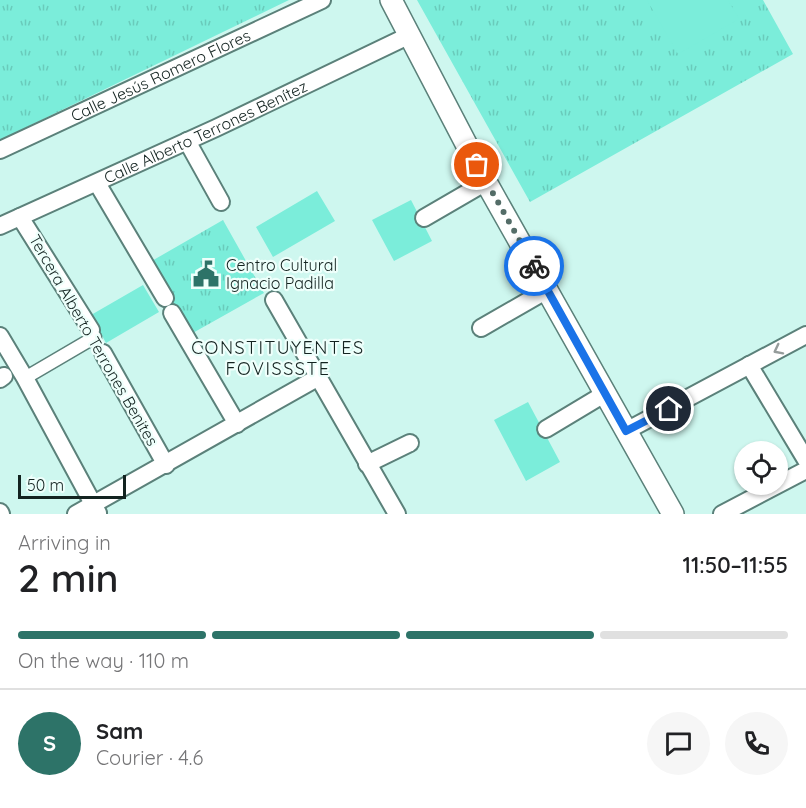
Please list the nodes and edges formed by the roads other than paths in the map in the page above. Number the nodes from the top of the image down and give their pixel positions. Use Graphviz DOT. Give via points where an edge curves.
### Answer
graph roads {
  1 [pos="322,0"];
  2 [pos="391,0"];
  3 [pos="410,35"];
  4 [pos="187,141"];
  5 [pos="0,150"];
  6 [pos="486,182"];
  7 [pos="97,183"];
  8 [pos="221,202"];
  9 [pos="21,217"];
  10 [pos="424,218"];
  11 [pos="0,226"];
  12 [pos="547,290"];
  13 [pos="274,300"];
  14 [pos="481,328"];
  15 [pos="93,334"];
  16 [pos="806,335"];
  17 [pos="0,336"];
  18 [pos="104,353"];
  19 [pos="749,365"];
  20 [pos="12,375"];
  21 [pos="317,378"];
  22 [pos="606,393"];
  23 [pos="237,424"];
  24 [pos="546,429"];
  25 [pos="626,431"];
  26 [pos="410,443"];
  27 [pos="806,460"];
  28 [pos="367,464"];
  29 [pos="166,465"];
  30 [pos="806,470"];
  31 [pos="96,509"];
  32 [pos="76,514"];
  33 [pos="397,514"];
  34 [pos="673,514"];
  35 [pos="722,514"];
  1 -- 5 [label="street, Calle Jesús Romero Flores"];
  2 -- 3 [label="street"];
  3 -- 4 [label="street, Calle Alberto Terrones Benítez"];
  3 -- 6 [label="street"];
  4 -- 7 [label="street, Calle Alberto Terrones Benítez"];
  4 -- 8 [label="street"];
  6 -- 10 [label="street"];
  6 -- 12 [label="street"];
  7 -- 9 [label="street, Calle Alberto Terrones Benítez"];
  7 -- 23 [label="street"];
  9 -- 11 [label="street, Calle Alberto Terrones Benítez"];
  9 -- 15 [label="street, Tercera Alberto Terrones Benites"];
  12 -- 14 [label="street"];
  12 -- 22 [label="street"];
  13 -- 21 [label="street"];
  15 -- 18 [label="street, Tercera Alberto Terrones Benites"];
  15 -- 20 [label="street"];
  16 -- 19 [label="street, one-way"];
  17 -- 20 [label="street"];
  18 -- 29 [label="street, Tercera Alberto Terrones Benites"];
  19 -- 25 [label="street"];
  19 -- 27 [label="street"];
  20 -- 31 [label="street"];
  21 -- 23 [label="street"];
  21 -- 28 [label="street"];
  22 -- 24 [label="street"];
  22 -- 25 [label="street"];
  23 -- 29 [label="street"];
  25 -- 34 [label="street"];
  26 -- 28 [label="street"];
  28 -- 33 [label="street"];
  29 -- 31 [label="street"];
  30 -- 35 [label="street"];
  31 -- 32 [label="street"];
}
